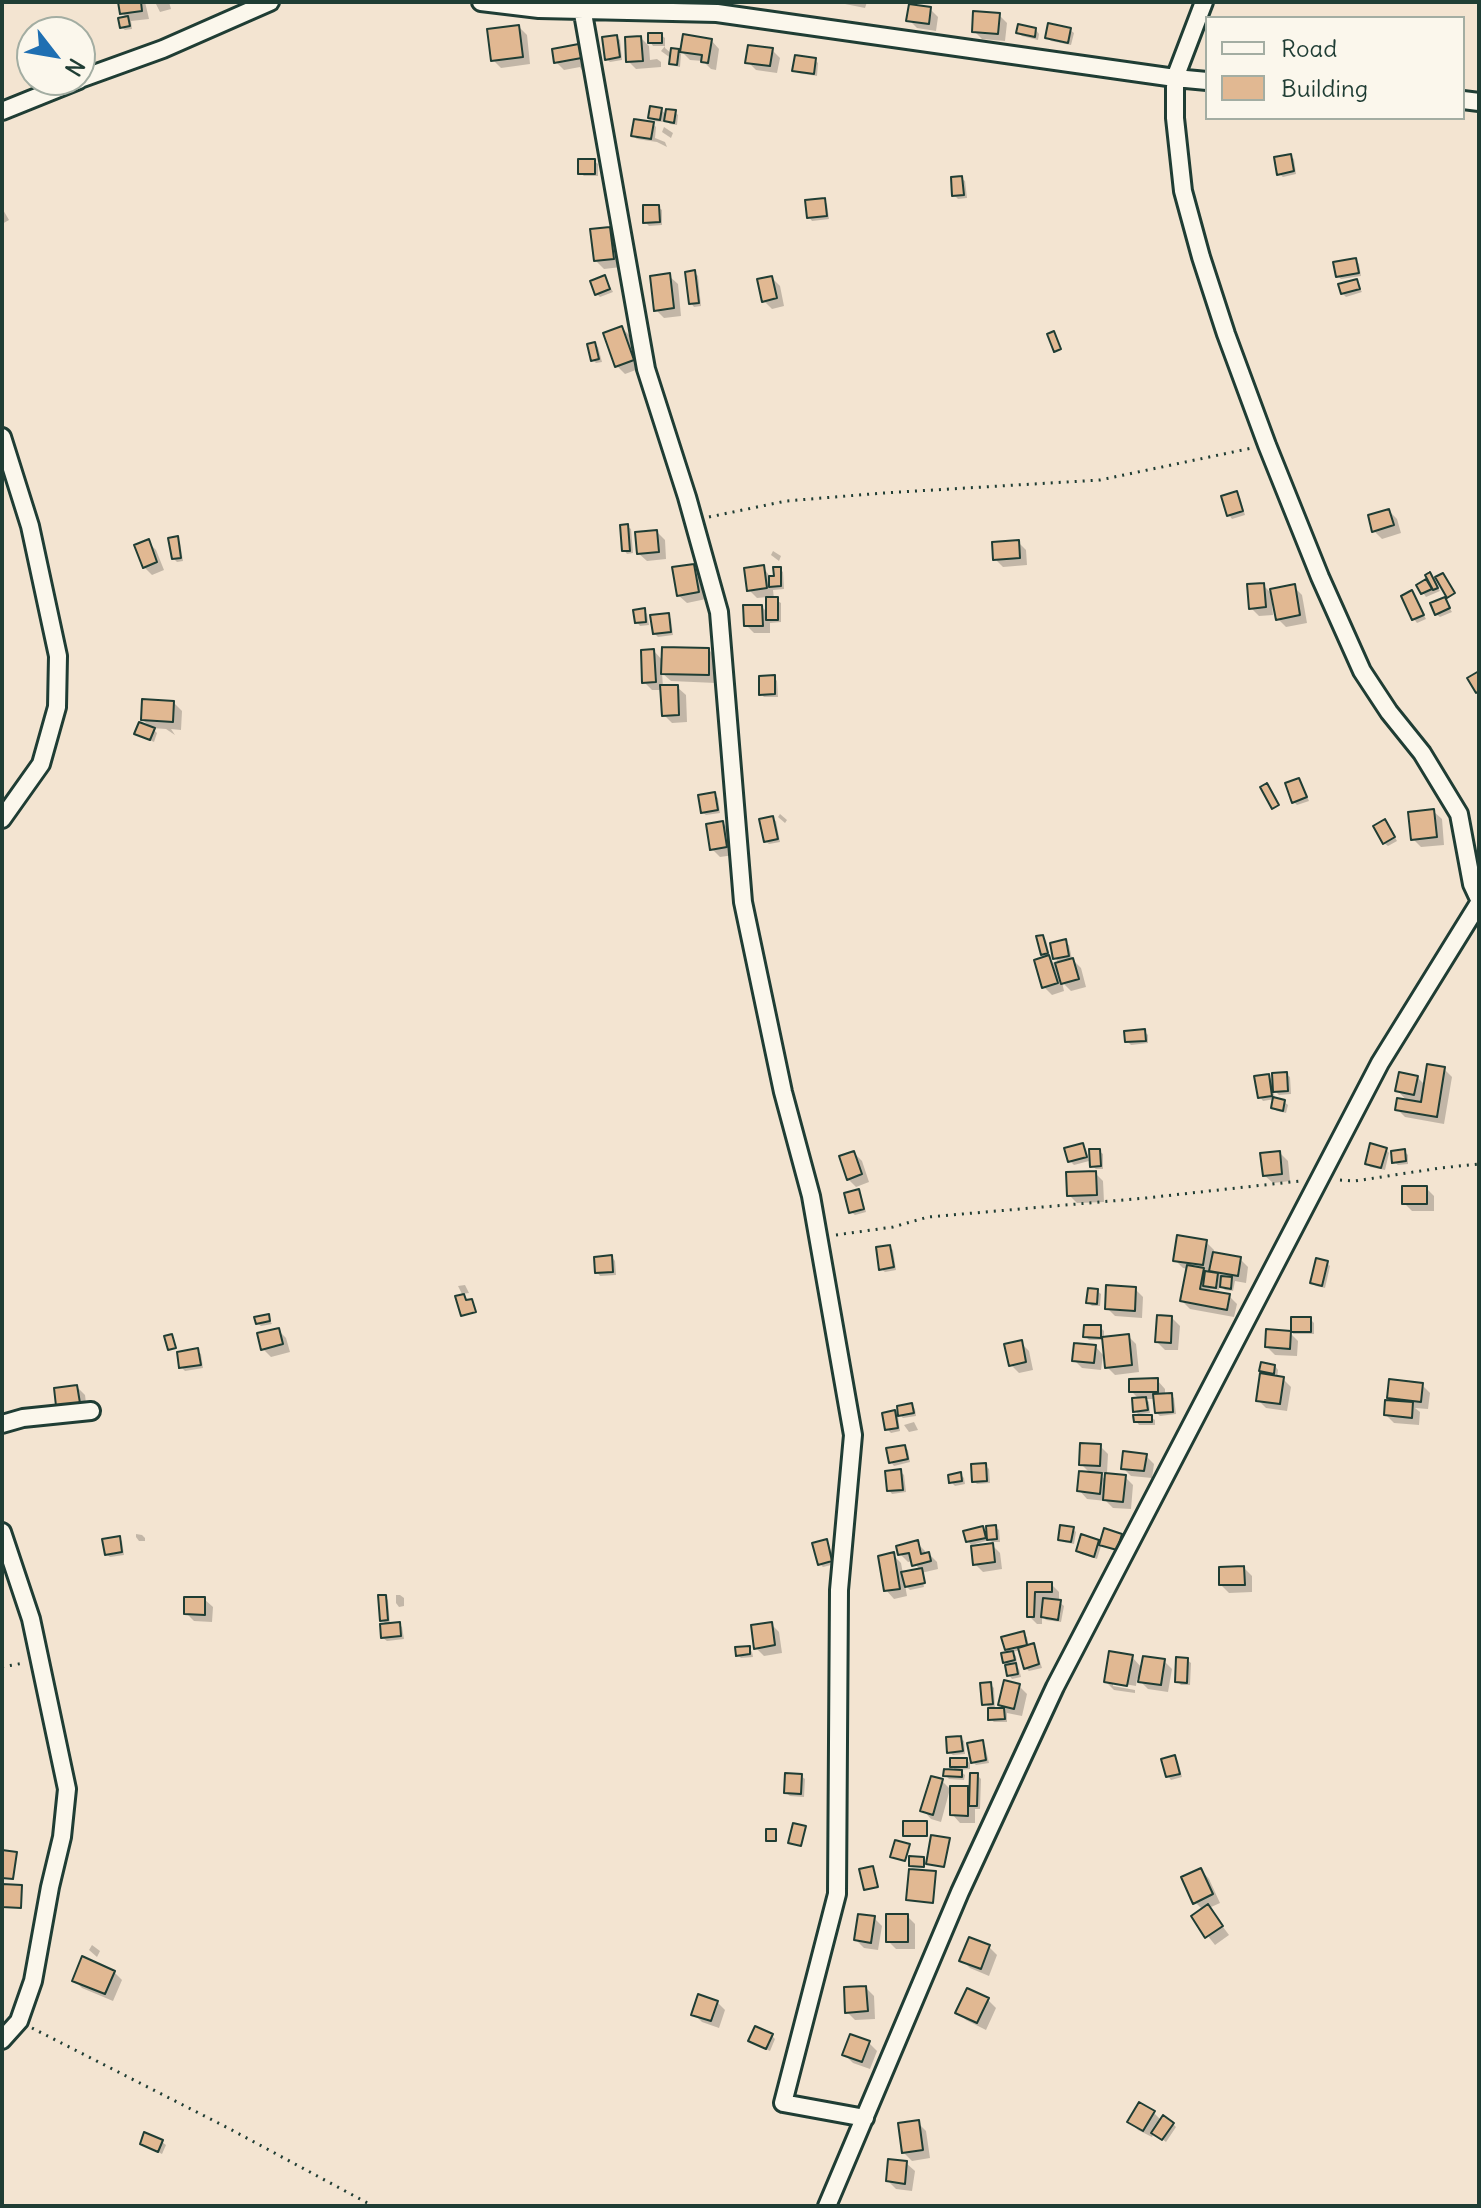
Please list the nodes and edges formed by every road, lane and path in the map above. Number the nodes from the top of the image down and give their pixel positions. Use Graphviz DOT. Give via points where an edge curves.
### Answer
graph roads {
  1 [pos="270,2"];
  2 [pos="481,2"];
  3 [pos="1204,2"];
  4 [pos="582,6"];
  5 [pos="96,74"];
  6 [pos="1175,78"];
  7 [pos="1205,81"];
  8 [pos="39,96"];
  9 [pos="2,111"];
  10 [pos="2,437"];
  11 [pos="1267,445"];
  12 [pos="694,521"];
  13 [pos="2,819"];
  14 [pos="1479,901"];
  15 [pos="1479,1164"];
  16 [pos="1320,1178"];
  17 [pos="818,1238"];
  18 [pos="91,1411"];
  19 [pos="2,1424"];
  20 [pos="2,1532"];
  21 [pos="40,1660"];
  22 [pos="2,1667"];
  23 [pos="19,2021"];
  24 [pos="2,2040"];
  25 [pos="865,2118"];
  26 [pos="373,2206"];
  27 [pos="827,2206"];
  1 -- 5 [label="street"];
  2 -- 4 [label="street" via="539,9"];
  3 -- 6 [label="street"];
  4 -- 6 [label="street" via="717,13"];
  4 -- 12 [label="street" via="646,369"];
  6 -- 7 [label="street"];
  6 -- 11 [label="street" via="1183,191 1226,334"];
  8 -- 9 [label="street"];
  10 -- 13 [label="street" via="30,526 58,656 57,707 41,764"];
  11 -- 12 [label="path" via="1100,480 786,501"];
  11 -- 14 [label="street" via="1362,671 1459,814"];
  12 -- 17 [label="street" via="719,612 743,902"];
  14 -- 16 [label="street" via="1380,1063"];
  15 -- 16 [label="path" via="1355,1181"];
  16 -- 17 [label="path" via="928,1217"];
  16 -- 25 [label="street" via="1055,1687 960,1892"];
  17 -- 25 [label="street" via="853,1435 839,1590 837,1894 783,2103"];
  18 -- 19 [label="street"];
  20 -- 21 [label="street"];
  21 -- 22 [label="path"];
  21 -- 23 [label="street" via="67,1789 39,1956"];
  23 -- 24 [label="street"];
  23 -- 26 [label="path"];
  25 -- 27 [label="street"];
}
